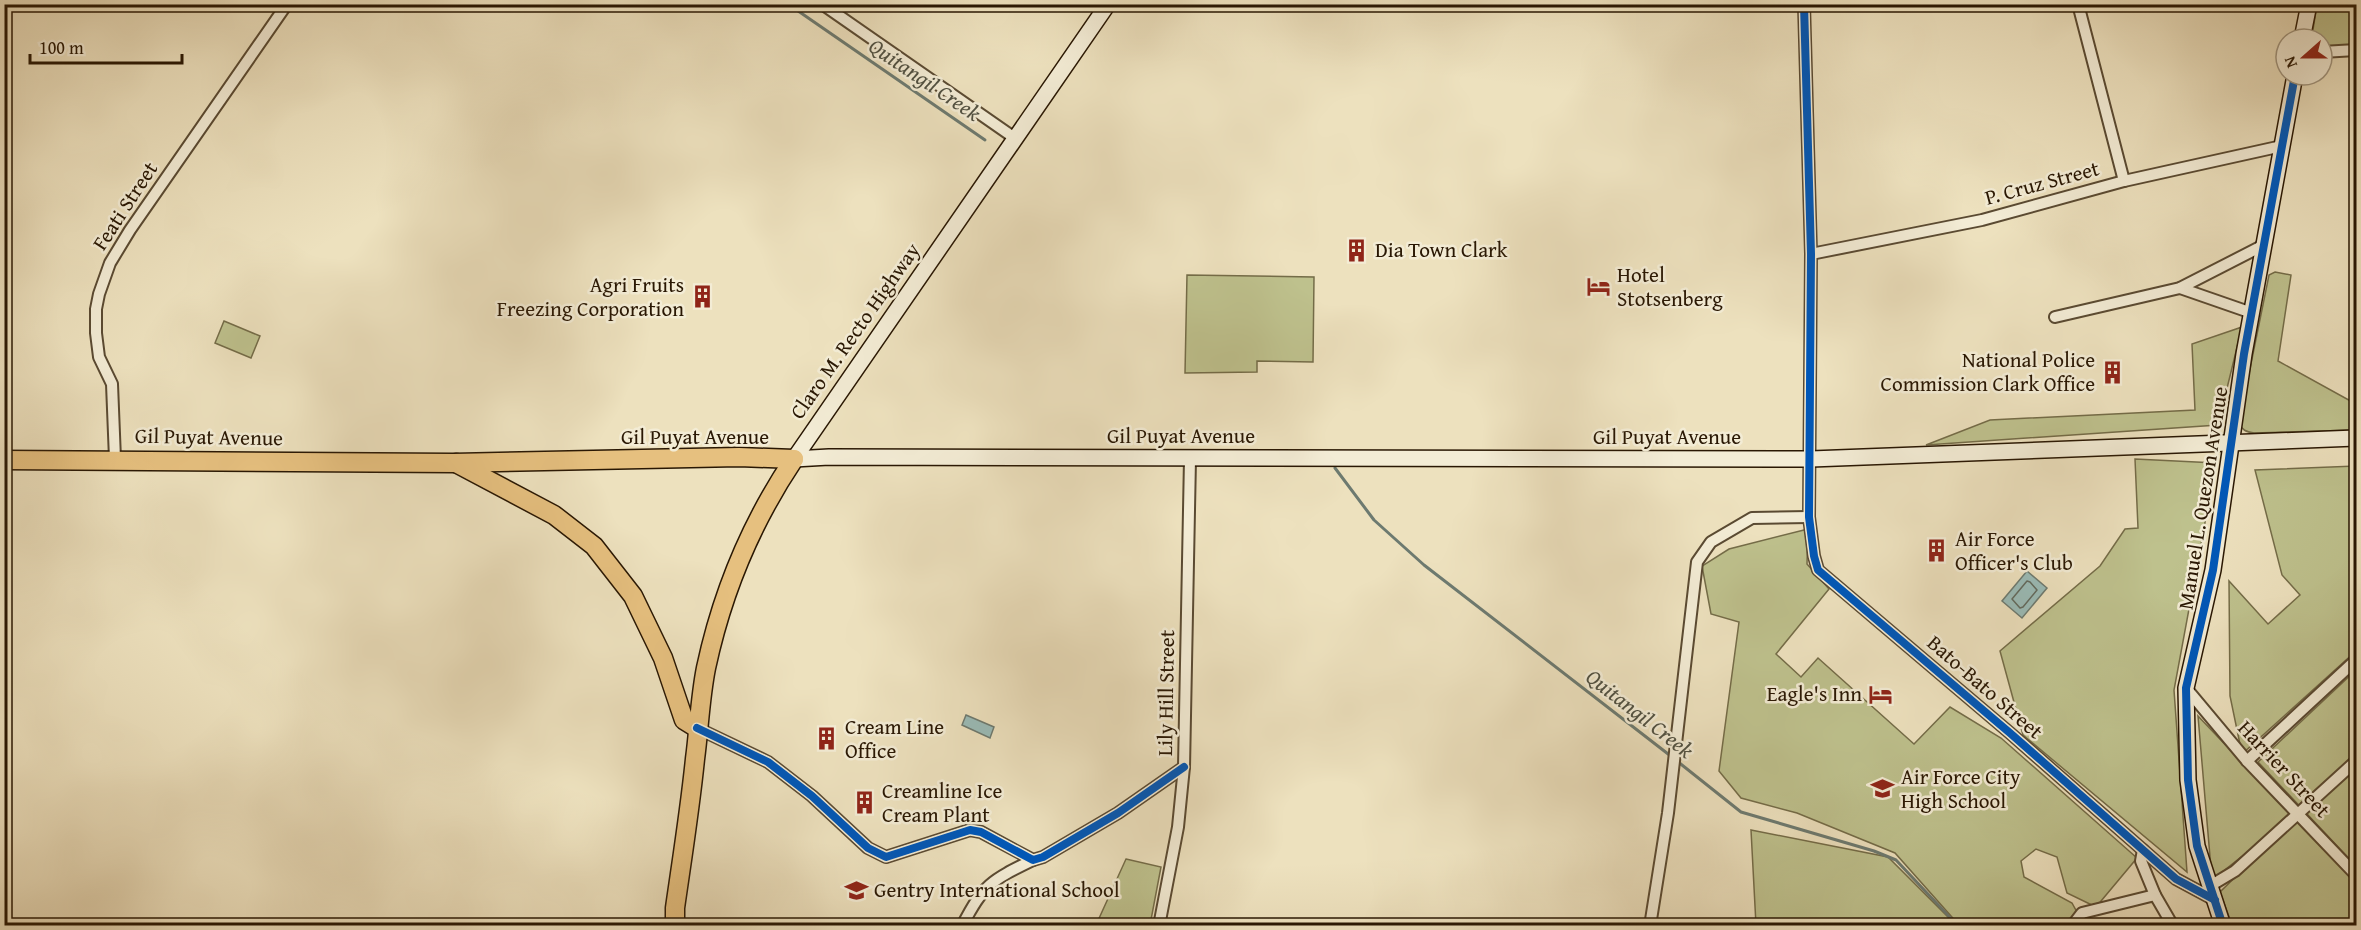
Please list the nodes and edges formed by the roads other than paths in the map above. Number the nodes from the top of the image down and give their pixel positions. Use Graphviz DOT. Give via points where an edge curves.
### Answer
graph roads {
  1 [pos="287,4"];
  2 [pos="822,4"];
  3 [pos="1108,4"];
  4 [pos="1804,4"];
  5 [pos="2078,4"];
  6 [pos="2308,4"];
  7 [pos="2304,27"];
  8 [pos="2356,50"];
  9 [pos="2334,51"];
  10 [pos="2293,87"];
  11 [pos="1016,139"];
  12 [pos="2282,146"];
  13 [pos="2124,181"];
  14 [pos="2264,245"];
  15 [pos="1810,254"];
  16 [pos="2180,288"];
  17 [pos="2252,313"];
  18 [pos="2055,317"];
  19 [pos="2356,438"];
  20 [pos="2230,443"];
  21 [pos="115,459"];
  22 [pos="794,459"];
  23 [pos="1190,459"];
  24 [pos="1811,459"];
  25 [pos="4,460"];
  26 [pos="454,463"];
  27 [pos="1809,517"];
  28 [pos="2356,660"];
  29 [pos="2186,688"];
  30 [pos="697,728"];
  31 [pos="2247,761"];
  32 [pos="2356,761"];
  33 [pos="1184,766"];
  34 [pos="2298,815"];
  35 [pos="2143,850"];
  36 [pos="1032,860"];
  37 [pos="2356,874"];
  38 [pos="2212,893"];
  39 [pos="2155,895"];
  40 [pos="675,926"];
  41 [pos="962,926"];
  42 [pos="1159,926"];
  43 [pos="1650,926"];
  44 [pos="2072,926"];
  45 [pos="2173,926"];
  46 [pos="2223,926"];
  1 -- 21 [label="street, Feati Street" via="130,230 103,280 96,309 96,333 99,357 112,384"];
  2 -- 11 [label="street"];
  3 -- 11 [label="main road, Claro M. Recto Highway"];
  4 -- 15 [label="street, Bato-Bato Street"];
  5 -- 13 [label="street"];
  6 -- 7 [label="main road"];
  8 -- 9 [label="street"];
  10 -- 12 [label="main road, Manuel L. Quezon Avenue"];
  11 -- 22 [label="main road, Claro M. Recto Highway"];
  12 -- 13 [label="street, P. Cruz Street"];
  12 -- 14 [label="main road, Manuel L. Quezon Avenue"];
  13 -- 15 [label="street, P. Cruz Street" via="1982,220"];
  14 -- 16 [label="street"];
  14 -- 17 [label="main road, Manuel L. Quezon Avenue"];
  15 -- 24 [label="street, Bato-Bato Street"];
  16 -- 17 [label="street"];
  16 -- 18 [label="street"];
  17 -- 20 [label="main road, Manuel L. Quezon Avenue"];
  19 -- 20 [label="main road, Gil Puyat Avenue"];
  20 -- 24 [label="main road, Gil Puyat Avenue"];
  20 -- 29 [label="main road, Manuel L. Quezon Avenue" via="2213,570"];
  21 -- 25 [label="main road, Gil Puyat Avenue"];
  21 -- 26 [label="main road, Gil Puyat Avenue"];
  22 -- 23 [label="main road, Gil Puyat Avenue"];
  22 -- 26 [label="main road, Gil Puyat Avenue"];
  22 -- 30 [label="main road, Claro M. Recto Highway" via="762,511 732,578 710,651"];
  23 -- 24 [label="main road, Gil Puyat Avenue"];
  23 -- 33 [label="street, Lily Hill Street"];
  24 -- 27 [label="street, Bato-Bato Street"];
  26 -- 30 [label="main road" via="554,515 594,546 633,597 663,658 684,720"];
  27 -- 35 [label="street, Bato-Bato Street" via="1818,570"];
  27 -- 43 [label="street" via="1752,519 1711,542 1697,562"];
  28 -- 31 [label="street"];
  29 -- 31 [label="street, Harrier Street"];
  29 -- 38 [label="main road, Manuel L. Quezon Avenue" via="2188,780 2197,846"];
  30 -- 36 [label="street" via="778,769 876,854 900,854 970,830"];
  30 -- 40 [label="main road, Claro M. Recto Highway"];
  31 -- 34 [label="street, Harrier Street"];
  32 -- 34 [label="street"];
  33 -- 36 [label="street" via="1118,813"];
  33 -- 42 [label="street, Lily Hill Street" via="1179,827"];
  34 -- 37 [label="street, Harrier Street"];
  34 -- 38 [label="street"];
  35 -- 38 [label="street, Bato-Bato Street" via="2176,879"];
  35 -- 39 [label="street" via="2141,861"];
  36 -- 41 [label="street" via="988,885 976,898"];
  38 -- 46 [label="main road, Manuel L. Quezon Avenue"];
  39 -- 44 [label="street" via="2090,910 2082,913"];
  39 -- 45 [label="street"];
}
